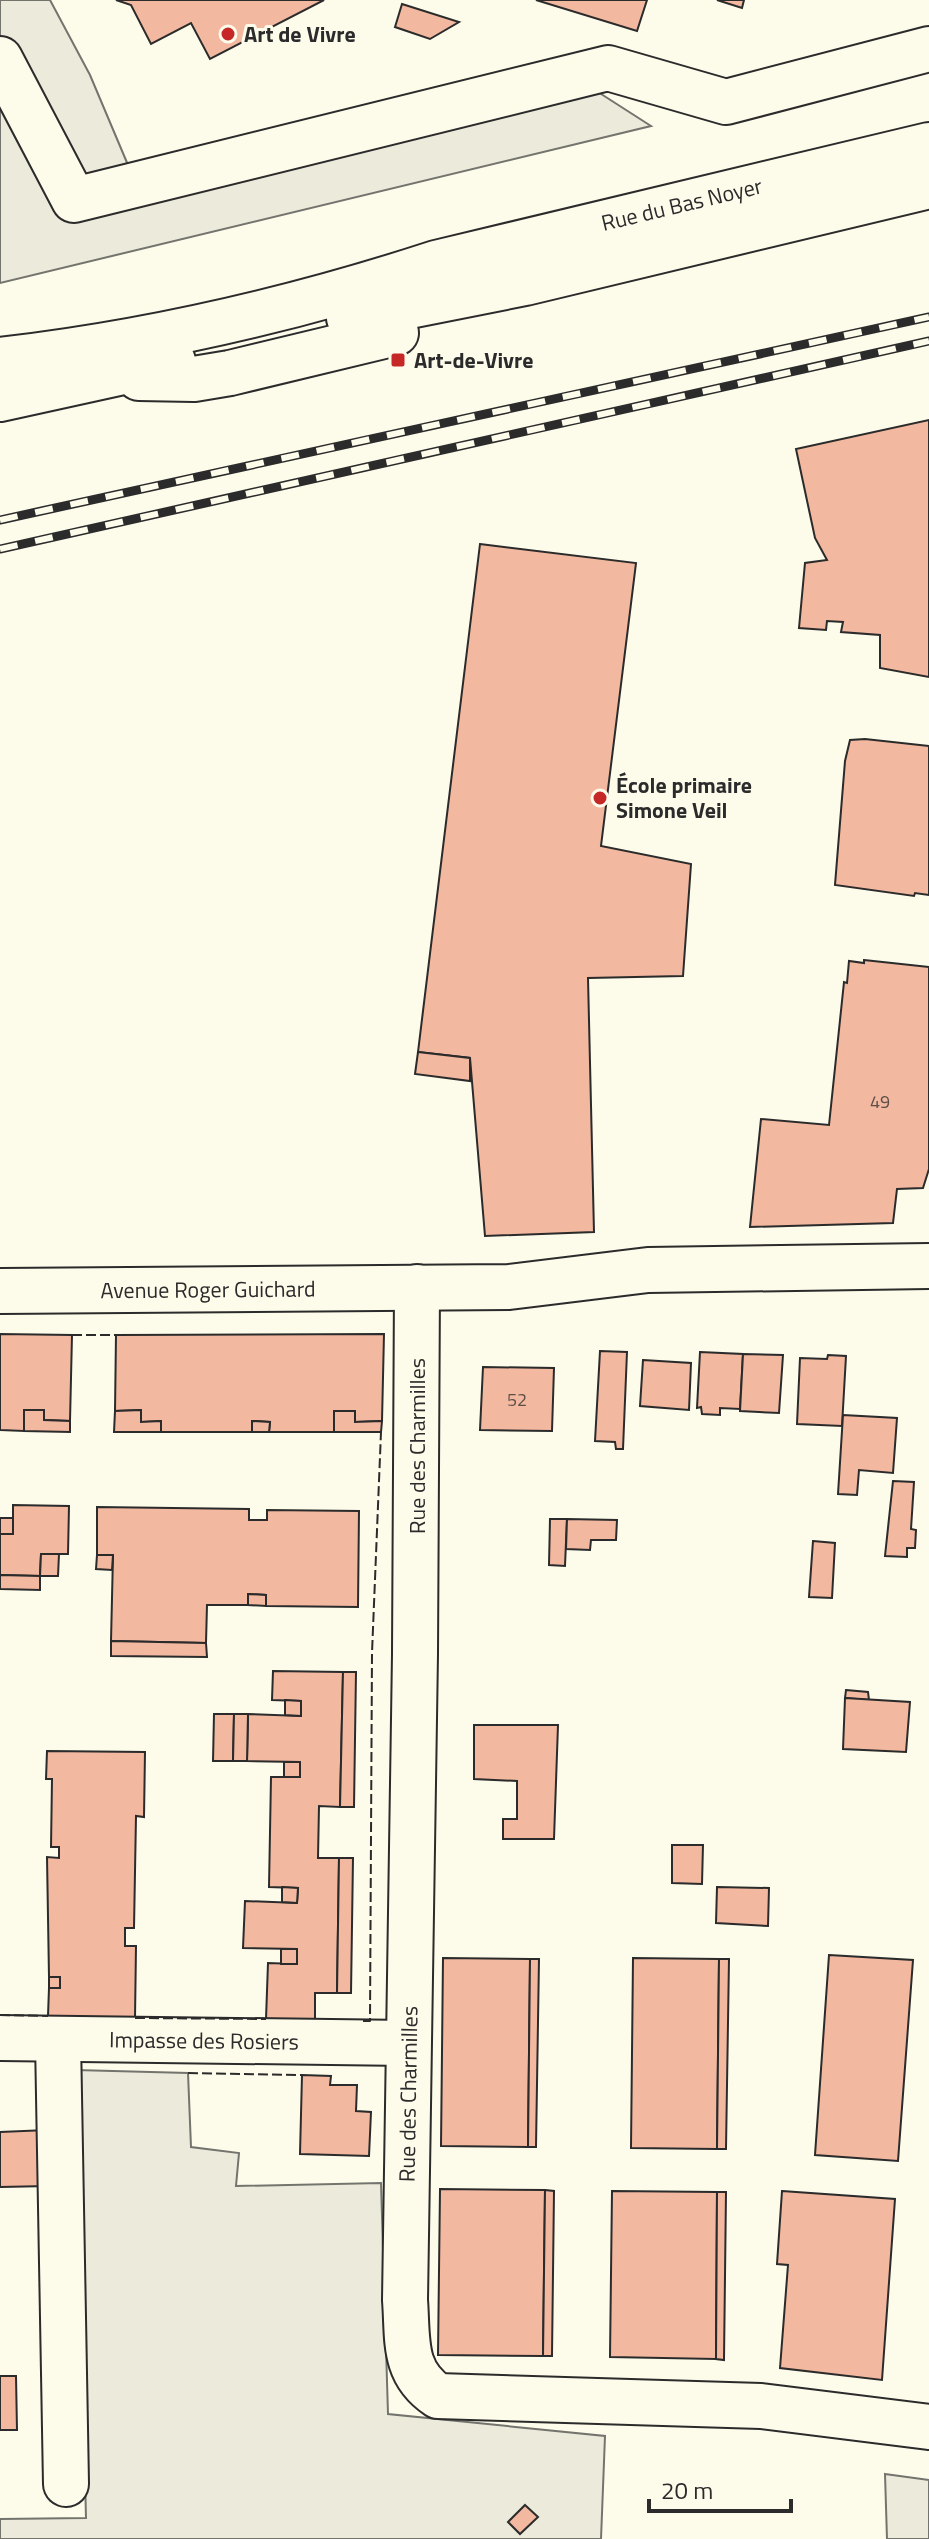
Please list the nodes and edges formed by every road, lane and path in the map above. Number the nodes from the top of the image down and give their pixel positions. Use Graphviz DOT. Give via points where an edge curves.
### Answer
graph roads {
  1 [pos="929,49"];
  2 [pos="0,59"];
  3 [pos="929,145"];
  4 [pos="929,186"];
  5 [pos="19,357"];
  6 [pos="0,399"];
  7 [pos="929,1266"];
  8 [pos="417,1287"];
  9 [pos="0,1291"];
  10 [pos="0,2038"];
  11 [pos="58,2040"];
  12 [pos="408,2043"];
  13 [pos="929,2427"];
  14 [pos="66,2484"];
  1 -- 2 [label="street" via="726,102 608,68 74,200"];
  3 -- 5 [label="street, Rue du Bas Noyer" via="436,263 187,330"];
  4 -- 6 [label="street, Rue du Bas Noyer" via="525,283 386,309"];
  7 -- 8 [label="street, Avenue Roger Guichard" via="648,1270 509,1287"];
  8 -- 9 [label="street, Avenue Roger Guichard"];
  8 -- 12 [label="street, Rue des Charmilles"];
  10 -- 11 [label="street, Impasse des Rosiers"];
  11 -- 12 [label="street, Impasse des Rosiers"];
  11 -- 14 [label="street"];
  12 -- 13 [label="street, Rue des Charmilles" via="405,2300 410,2365 420,2384 438,2396 761,2406"];
}
